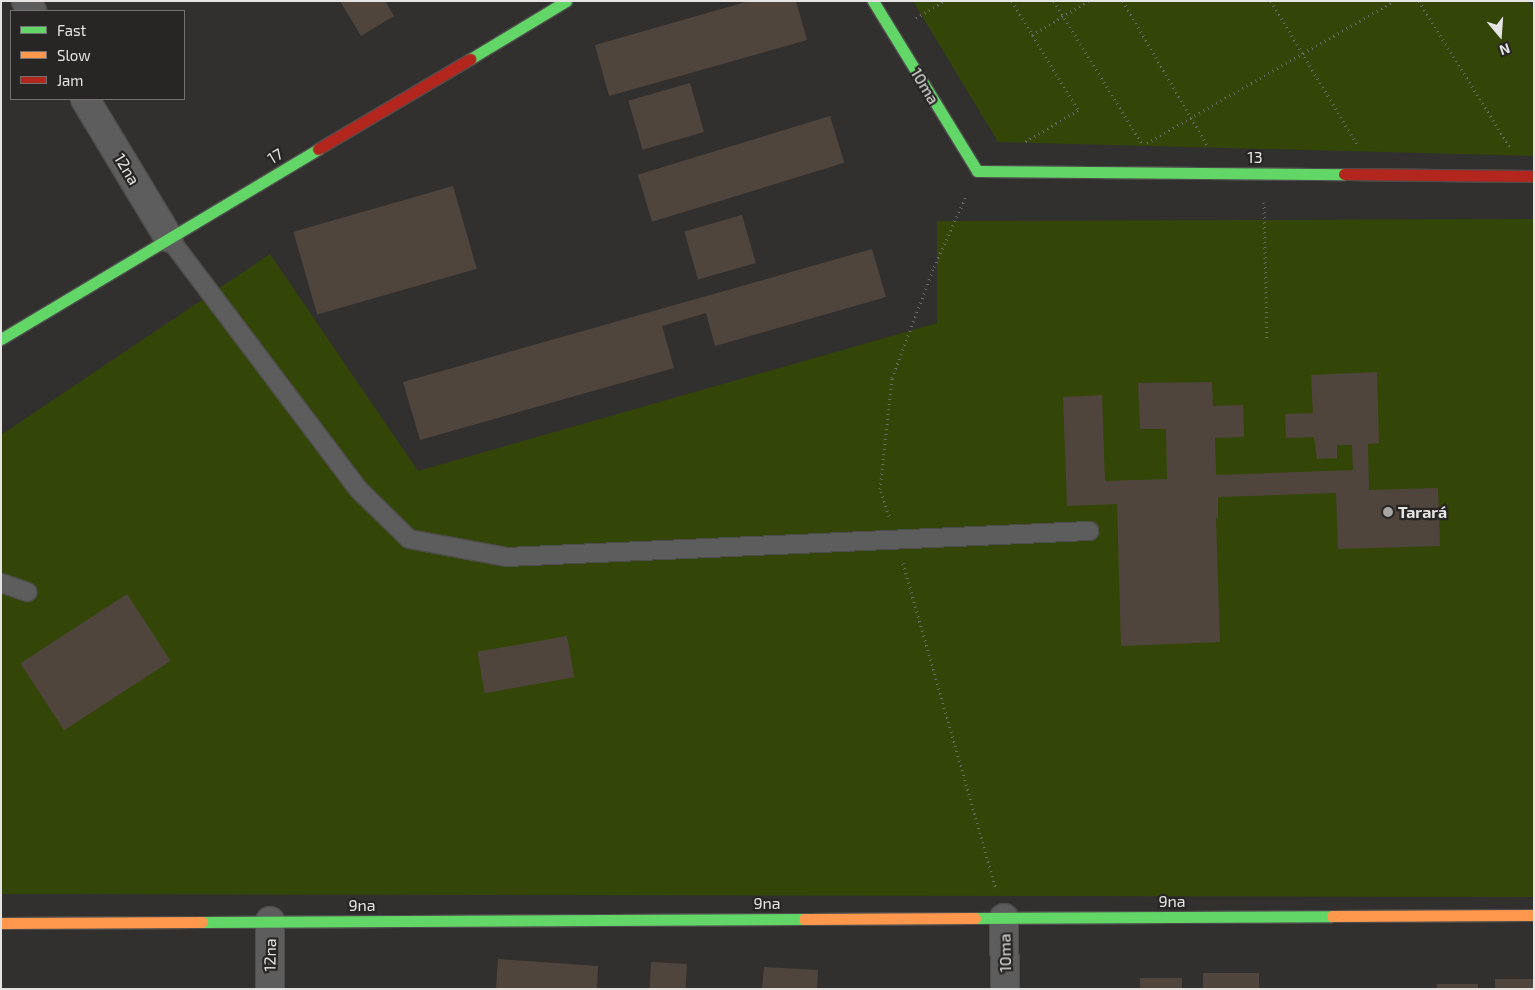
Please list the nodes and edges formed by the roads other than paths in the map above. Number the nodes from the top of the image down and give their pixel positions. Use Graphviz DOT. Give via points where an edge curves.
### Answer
graph roads {
  1 [pos="566,1"];
  2 [pos="874,1"];
  3 [pos="86,100"];
  4 [pos="977,171"];
  5 [pos="1530,176"];
  6 [pos="169,238"];
  7 [pos="1,339"];
  8 [pos="1089,531"];
  9 [pos="1,582"];
  10 [pos="26,592"];
  11 [pos="1534,915"];
  12 [pos="1004,918"];
  13 [pos="270,921"];
  14 [pos="1,923"];
  15 [pos="270,989"];
  16 [pos="1005,989"];
  1 -- 6 [label="street, 17"];
  2 -- 4 [label="street, 10ma"];
  3 -- 6 [label="street, 12na"];
  4 -- 5 [label="street, 13"];
  6 -- 7 [label="street, 17"];
  6 -- 8 [label="lane" via="358,490 409,539 507,557"];
  9 -- 10 [label="lane"];
  11 -- 12 [label="street, 9na"];
  12 -- 13 [label="street, 9na"];
  12 -- 16 [label="street, 10ma"];
  13 -- 14 [label="street, 9na"];
  13 -- 15 [label="street, 12na"];
}
